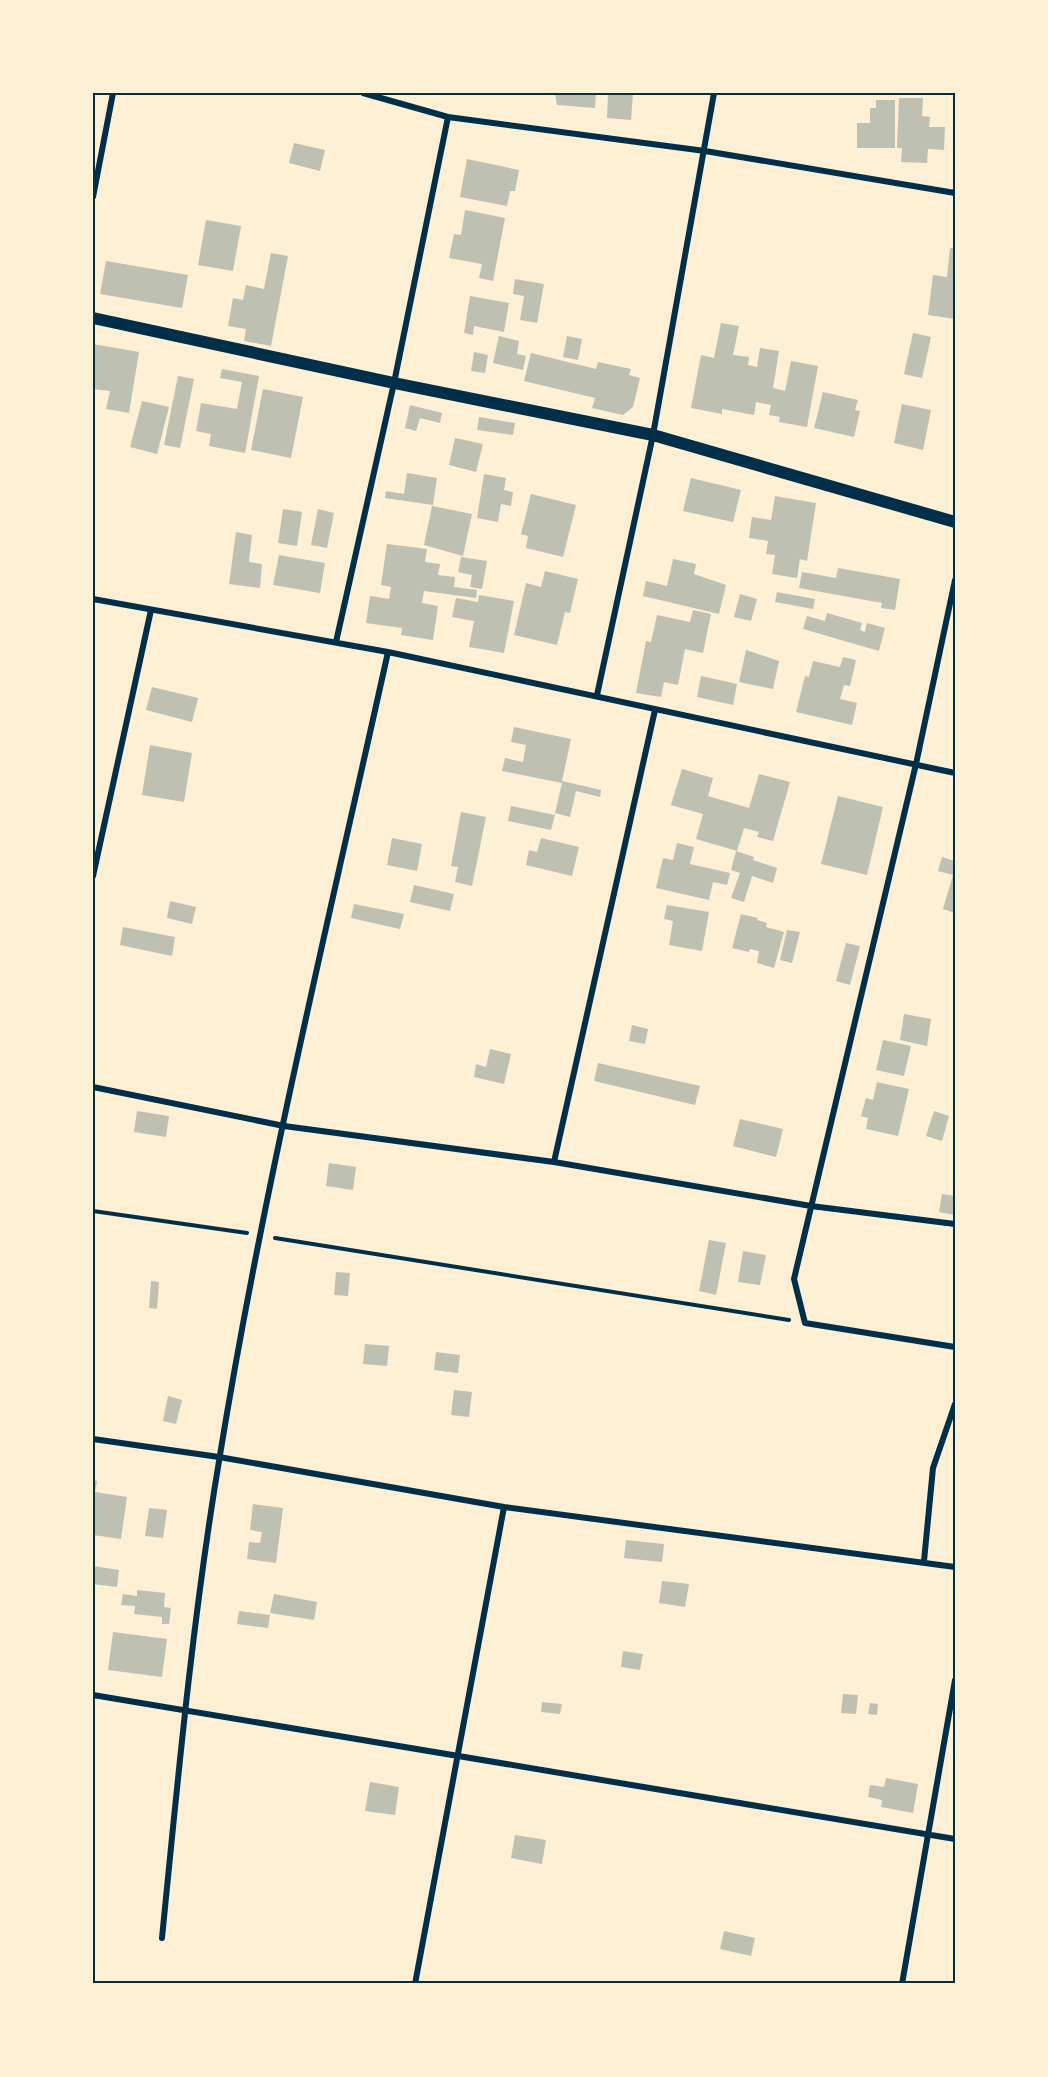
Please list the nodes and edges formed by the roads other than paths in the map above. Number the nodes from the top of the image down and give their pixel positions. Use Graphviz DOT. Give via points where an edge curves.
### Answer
graph roads {
  1 [pos="113,93"];
  2 [pos="363,93"];
  3 [pos="714,93"];
  4 [pos="448,117"];
  5 [pos="705,151"];
  6 [pos="955,193"];
  7 [pos="93,197"];
  8 [pos="93,318"];
  9 [pos="394,383"];
  10 [pos="653,435"];
  11 [pos="955,522"];
  12 [pos="955,580"];
  13 [pos="93,599"];
  14 [pos="151,610"];
  15 [pos="336,642"];
  16 [pos="388,652"];
  17 [pos="597,695"];
  18 [pos="655,710"];
  19 [pos="916,764"];
  20 [pos="955,773"];
  21 [pos="93,876"];
  22 [pos="93,1087"];
  23 [pos="284,1125"];
  24 [pos="554,1162"];
  25 [pos="811,1206"];
  26 [pos="955,1224"];
  27 [pos="955,1347"];
  28 [pos="955,1404"];
  29 [pos="93,1440"];
  30 [pos="219,1456"];
  31 [pos="504,1507"];
  32 [pos="924,1562"];
  33 [pos="955,1567"];
  34 [pos="955,1680"];
  35 [pos="93,1695"];
  36 [pos="185,1709"];
  37 [pos="456,1757"];
  38 [pos="927,1836"];
  39 [pos="955,1839"];
  40 [pos="162,1938"];
  41 [pos="415,1984"];
  42 [pos="902,1984"];
  1 -- 7 [label="street"];
  2 -- 4 [label="street"];
  3 -- 5 [label="street"];
  4 -- 5 [label="street"];
  4 -- 9 [label="street"];
  5 -- 6 [label="street"];
  5 -- 10 [label="street"];
  8 -- 9 [label="main road"];
  9 -- 10 [label="main road"];
  9 -- 15 [label="street"];
  10 -- 11 [label="main road"];
  10 -- 17 [label="street"];
  12 -- 19 [label="street"];
  13 -- 14 [label="street"];
  14 -- 15 [label="street"];
  14 -- 21 [label="street"];
  15 -- 16 [label="street"];
  16 -- 17 [label="street"];
  16 -- 23 [label="street"];
  17 -- 18 [label="street"];
  18 -- 19 [label="street"];
  18 -- 24 [label="street"];
  19 -- 20 [label="street"];
  19 -- 25 [label="street"];
  22 -- 23 [label="street"];
  23 -- 24 [label="street"];
  23 -- 30 [label="street"];
  24 -- 25 [label="street"];
  25 -- 26 [label="street"];
  25 -- 27 [label="street" via="794,1279 805,1323"];
  28 -- 32 [label="street" via="933,1468"];
  29 -- 30 [label="street"];
  30 -- 31 [label="street"];
  30 -- 36 [label="street"];
  31 -- 32 [label="street"];
  31 -- 37 [label="street"];
  32 -- 33 [label="street"];
  34 -- 38 [label="street"];
  35 -- 36 [label="street"];
  36 -- 37 [label="street"];
  36 -- 40 [label="street"];
  37 -- 38 [label="street"];
  37 -- 41 [label="street"];
  38 -- 39 [label="street"];
  38 -- 42 [label="street"];
}
